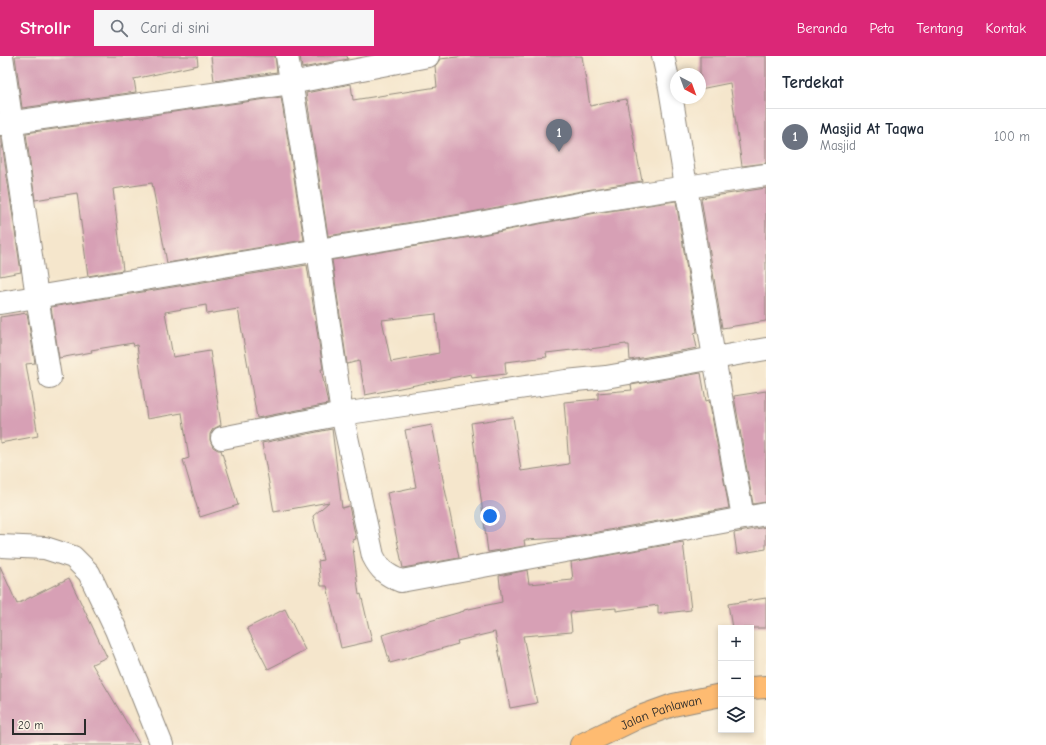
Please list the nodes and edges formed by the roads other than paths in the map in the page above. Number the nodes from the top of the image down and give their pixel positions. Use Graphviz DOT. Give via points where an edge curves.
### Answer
graph roads {
  1 [pos="2,56"];
  2 [pos="287,56"];
  3 [pos="428,56"];
  4 [pos="663,56"];
  5 [pos="291,83"];
  6 [pos="6,123"];
  7 [pos="766,174"];
  8 [pos="686,187"];
  9 [pos="318,250"];
  10 [pos="37,297"];
  11 [pos="0,303"];
  12 [pos="766,349"];
  13 [pos="714,358"];
  14 [pos="50,378"];
  15 [pos="342,414"];
  16 [pos="222,438"];
  17 [pos="766,514"];
  18 [pos="743,517"];
  19 [pos="0,546"];
  20 [pos="766,687"];
  21 [pos="754,688"];
  22 [pos="718,696"];
  23 [pos="162,745"];
  24 [pos="581,745"];
  1 -- 6 [label="street"];
  2 -- 5 [label="street"];
  3 -- 5 [label="street"];
  4 -- 8 [label="street"];
  5 -- 6 [label="street"];
  5 -- 9 [label="street"];
  6 -- 10 [label="street"];
  7 -- 8 [label="street"];
  8 -- 9 [label="street" via="594,200 469,225"];
  8 -- 13 [label="street"];
  9 -- 10 [label="street"];
  9 -- 15 [label="street"];
  10 -- 11 [label="street"];
  10 -- 14 [label="street"];
  12 -- 13 [label="street"];
  13 -- 15 [label="street" via="606,377"];
  13 -- 18 [label="street"];
  15 -- 16 [label="street"];
  15 -- 18 [label="street" via="374,556 384,571 401,581"];
  17 -- 18 [label="street"];
  19 -- 23 [label="street" via="45,548 73,556 89,573 116,630"];
  20 -- 21 [label="main road"];
  22 -- 24 [label="main road, Jalan Pahlawan" via="673,705 637,718"];
}
